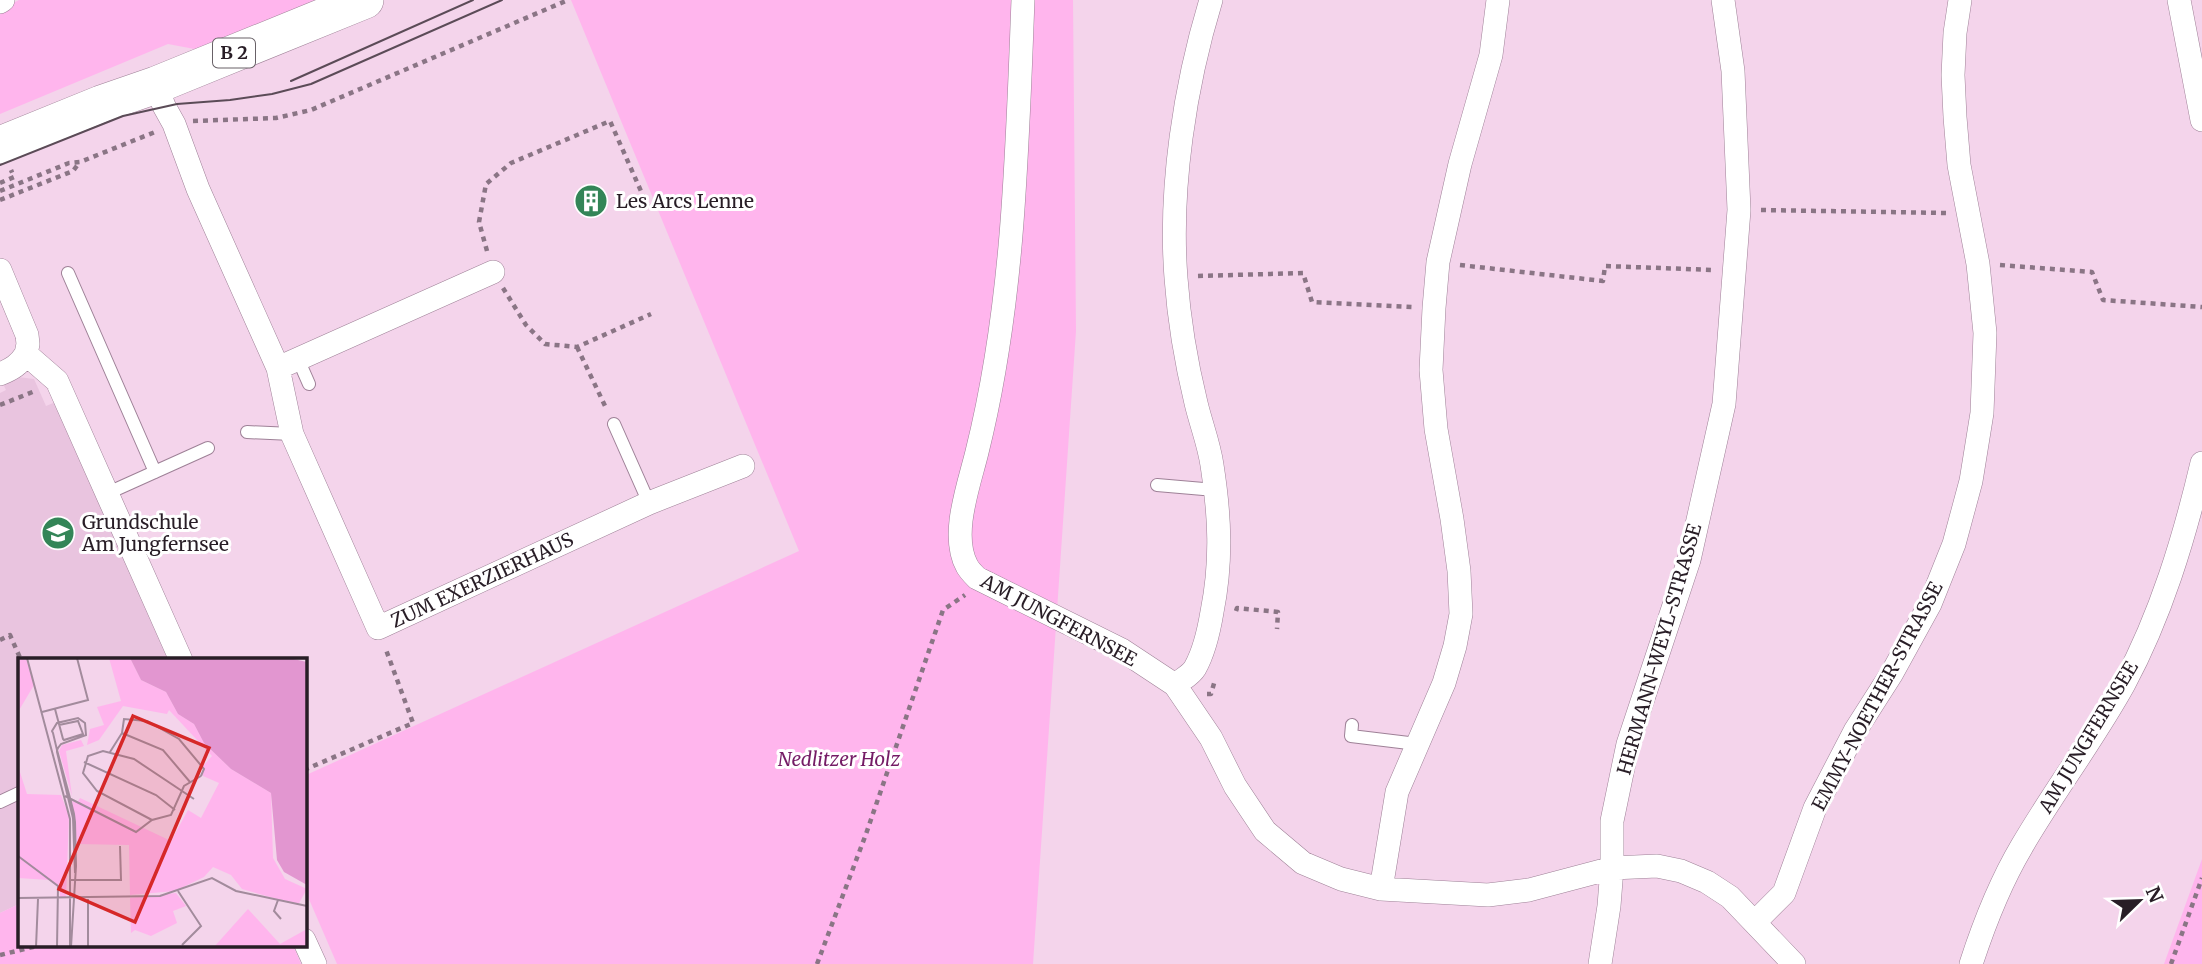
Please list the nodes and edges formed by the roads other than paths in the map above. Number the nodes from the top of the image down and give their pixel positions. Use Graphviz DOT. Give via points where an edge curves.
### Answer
graph roads {
  1 [pos="365,0"];
  2 [pos="1023,0"];
  3 [pos="1211,0"];
  4 [pos="1498,0"];
  5 [pos="1723,0"];
  6 [pos="1960,0"];
  7 [pos="2179,0"];
  8 [pos="156,85"];
  9 [pos="2202,120"];
  10 [pos="0,145"];
  11 [pos="0,270"];
  12 [pos="493,272"];
  13 [pos="68,273"];
  14 [pos="26,354"];
  15 [pos="288,363"];
  16 [pos="0,374"];
  17 [pos="309,384"];
  18 [pos="614,424"];
  19 [pos="247,432"];
  20 [pos="292,434"];
  21 [pos="208,448"];
  22 [pos="2202,463"];
  23 [pos="743,466"];
  24 [pos="155,472"];
  25 [pos="1157,485"];
  26 [pos="1215,490"];
  27 [pos="108,493"];
  28 [pos="649,503"];
  29 [pos="180,658"];
  30 [pos="1181,694"];
  31 [pos="1352,725"];
  32 [pos="1417,744"];
  33 [pos="18,793"];
  34 [pos="0,802"];
  35 [pos="1612,868"];
  36 [pos="1381,889"];
  37 [pos="1755,922"];
  38 [pos="306,944"];
  39 [pos="315,964"];
  40 [pos="1600,964"];
  41 [pos="1794,964"];
  42 [pos="1971,964"];
  1 -- 8 [label="main road, B 2"];
  2 -- 30 [label="street, AM JUNGFERNSEE" via="1012,247 1001,335 960,520 962,549 977,579 1122,650"];
  3 -- 26 [label="street" via="1184,119 1176,199 1176,276 1184,346"];
  4 -- 32 [label="street" via="1491,55 1438,262 1432,370 1461,614 1444,683"];
  5 -- 35 [label="street, HERMANN-WEYL-STRASSE" via="1733,71 1739,210 1724,404 1689,560 1628,744 1612,821"];
  6 -- 37 [label="street, EMMY-NOETHER-STRASSE" via="1953,85 1959,165 1978,264 1985,333 1982,414 1971,481 1954,544 1930,604 1854,731 1815,808 1784,892"];
  7 -- 9 [label="street"];
  8 -- 10 [label="main road, B 2"];
  8 -- 15 [label="street, ZUM EXERZIERHAUS" via="198,189"];
  11 -- 14 [label="street" via="27,335"];
  12 -- 15 [label="street"];
  13 -- 24 [label="lane"];
  14 -- 16 [label="street" via="13,369"];
  14 -- 27 [label="street" via="57,382"];
  15 -- 17 [label="lane"];
  15 -- 20 [label="street, ZUM EXERZIERHAUS"];
  18 -- 28 [label="lane"];
  19 -- 20 [label="lane"];
  20 -- 28 [label="street, ZUM EXERZIERHAUS" via="378,628"];
  21 -- 24 [label="lane"];
  22 -- 42 [label="street, AM JUNGFERNSEE" via="2188,523 2161,602 2130,670 2020,849"];
  23 -- 28 [label="street, ZUM EXERZIERHAUS"];
  24 -- 27 [label="lane"];
  25 -- 26 [label="lane"];
  26 -- 30 [label="street" via="1219,579 1194,670"];
  27 -- 29 [label="street"];
  30 -- 36 [label="street, AM JUNGFERNSEE" via="1265,831 1303,863"];
  31 -- 32 [label="lane" via="1351,736"];
  32 -- 36 [label="street" via="1397,792"];
  33 -- 34 [label="lane"];
  35 -- 36 [label="street, AM JUNGFERNSEE" via="1529,890 1488,895"];
  35 -- 37 [label="street, AM JUNGFERNSEE" via="1657,866 1681,871 1707,881"];
  35 -- 40 [label="street, HERMANN-WEYL-STRASSE"];
  37 -- 41 [label="street, AM JUNGFERNSEE"];
  38 -- 39 [label="street"];
}
